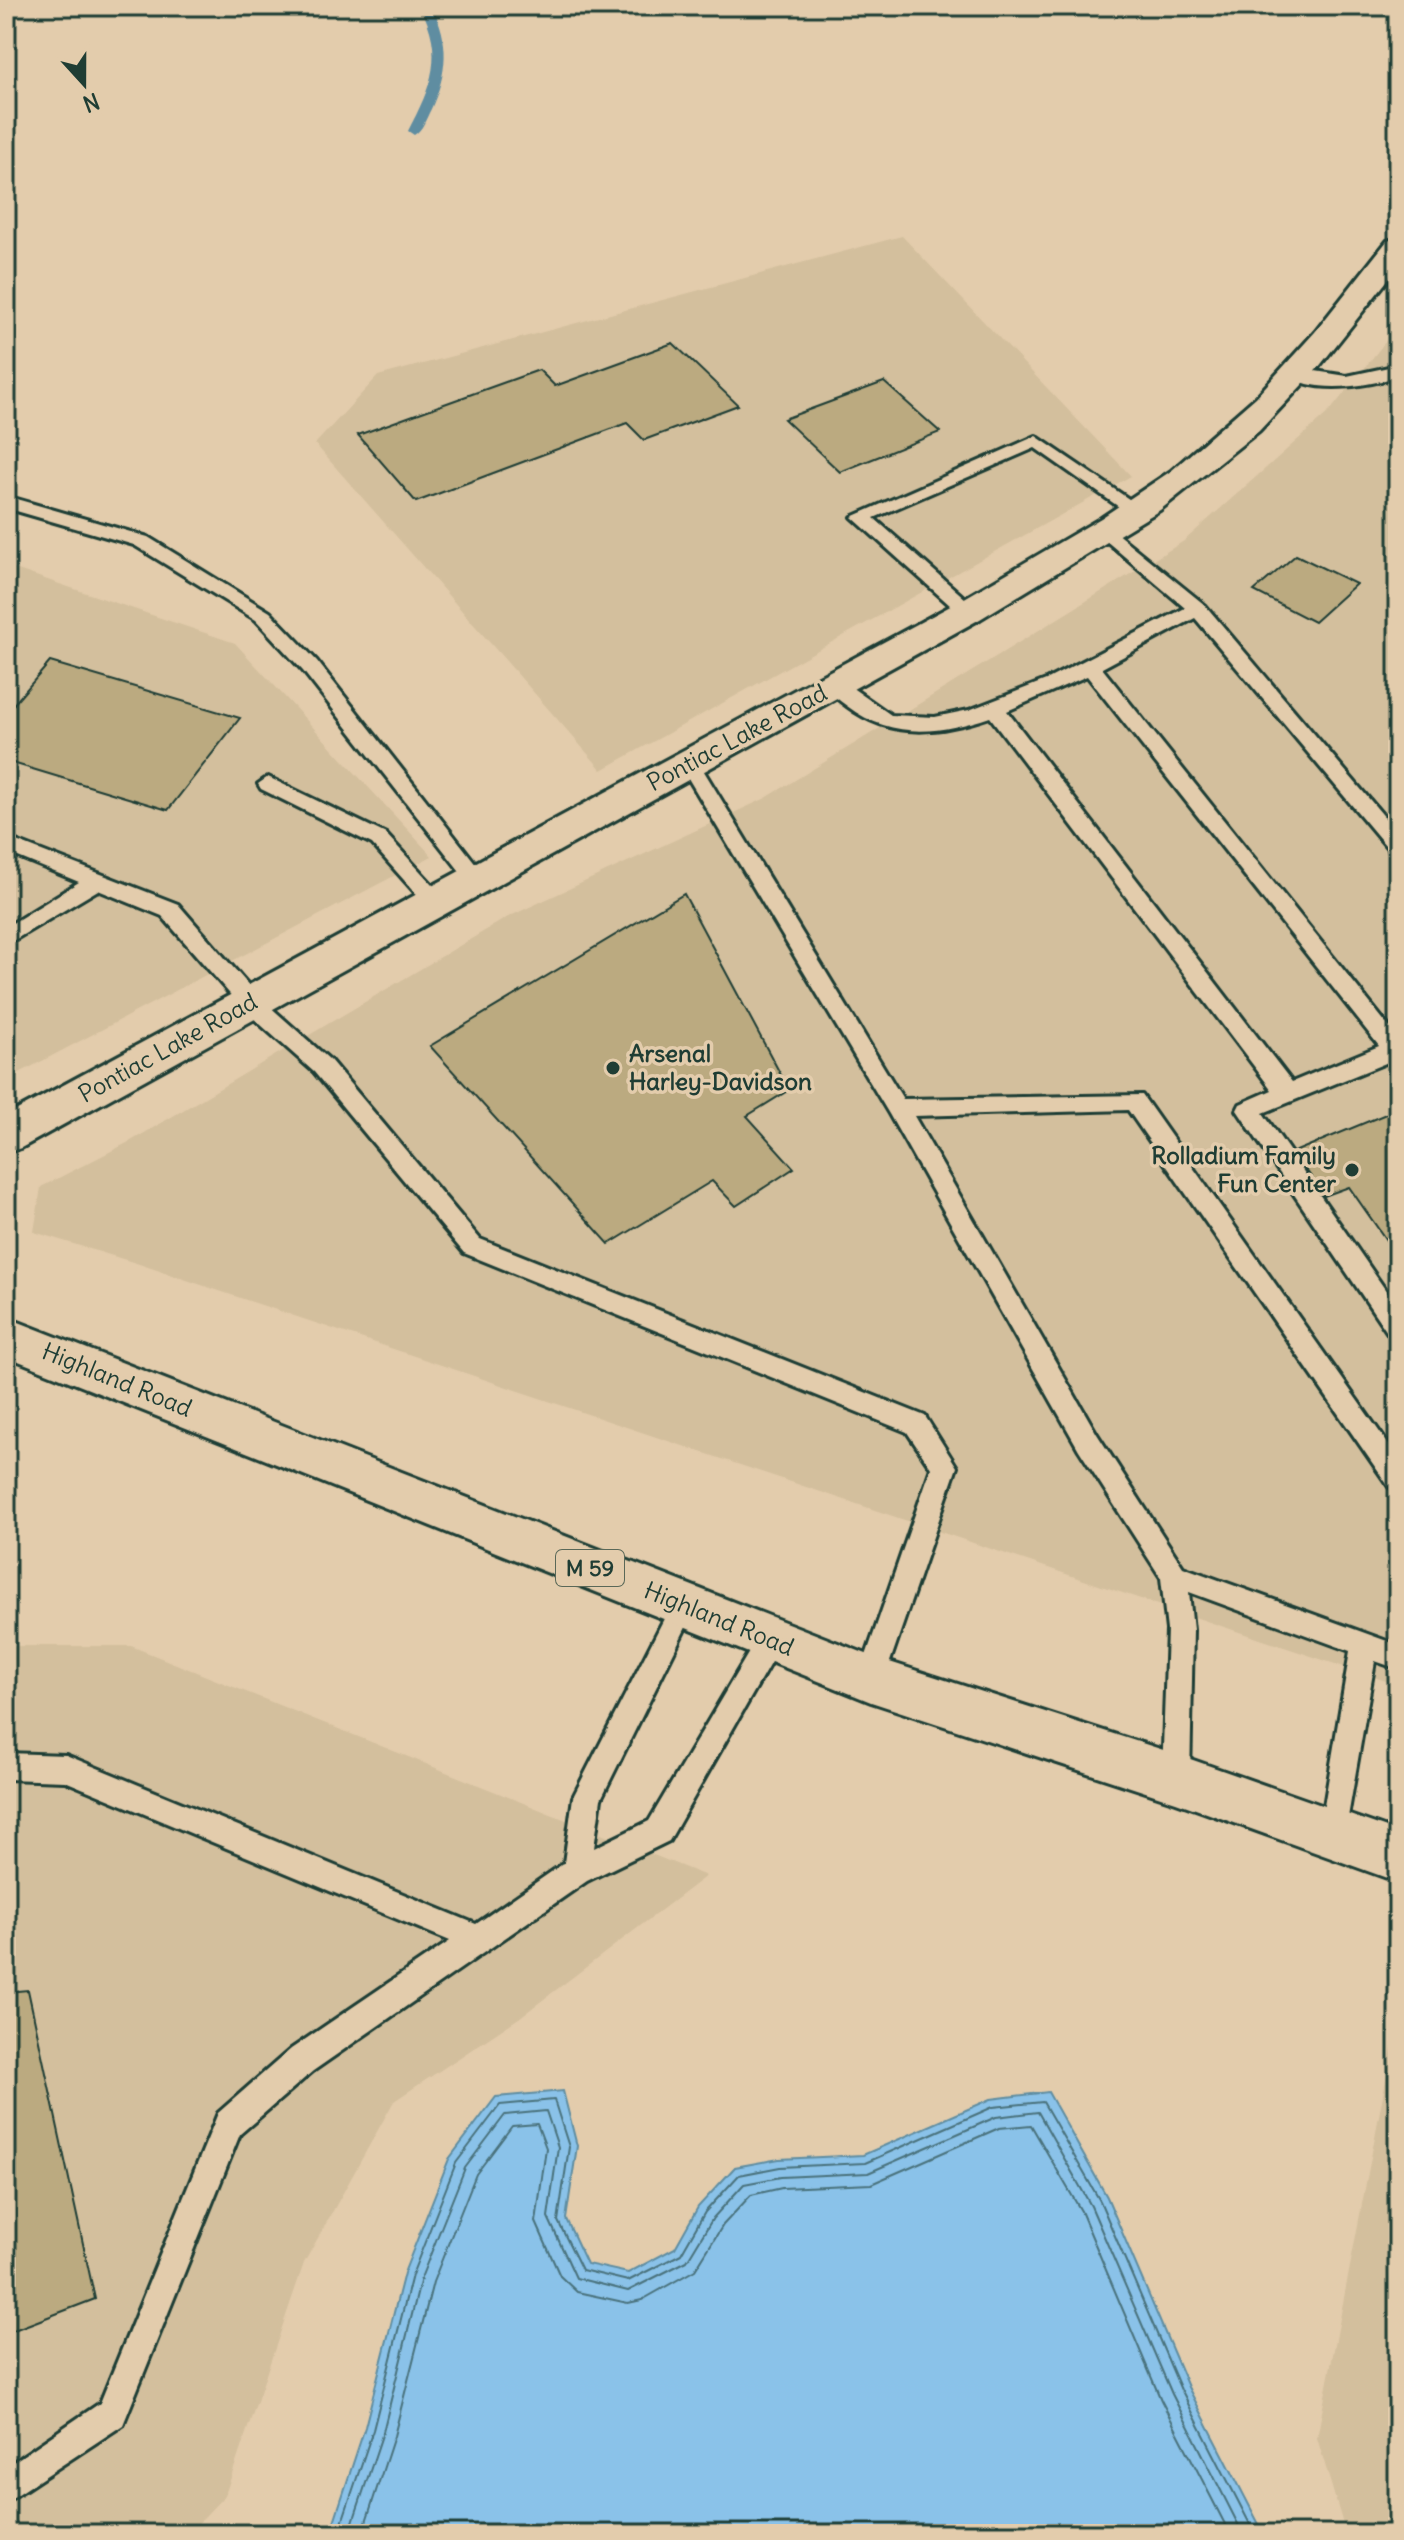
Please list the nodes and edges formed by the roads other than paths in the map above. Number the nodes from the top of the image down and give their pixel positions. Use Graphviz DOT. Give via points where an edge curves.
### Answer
graph roads {
  1 [pos="1398,247"];
  2 [pos="1398,370"];
  3 [pos="1296,373"];
  4 [pos="6,502"];
  5 [pos="1136,510"];
  6 [pos="1105,530"];
  7 [pos="1198,609"];
  8 [pos="968,611"];
  9 [pos="1088,664"];
  10 [pos="834,685"];
  11 [pos="996,710"];
  12 [pos="689,763"];
  13 [pos="268,784"];
  14 [pos="6,844"];
  15 [pos="1398,847"];
  16 [pos="477,879"];
  17 [pos="96,881"];
  18 [pos="435,901"];
  19 [pos="6,937"];
  20 [pos="250,1002"];
  21 [pos="1396,1049"];
  22 [pos="1287,1093"];
  23 [pos="897,1108"];
  24 [pos="6,1136"];
  25 [pos="1398,1328"];
  26 [pos="6,1336"];
  27 [pos="1398,1479"];
  28 [pos="1174,1575"];
  29 [pos="684,1605"];
  30 [pos="771,1639"];
  31 [pos="1364,1645"];
  32 [pos="1398,1657"];
  33 [pos="871,1679"];
  34 [pos="6,1766"];
  35 [pos="1176,1778"];
  36 [pos="1333,1836"];
  37 [pos="1398,1857"];
  38 [pos="577,1871"];
  39 [pos="478,1939"];
  40 [pos="6,2486"];
  1 -- 3 [label="main road, Pontiac Lake Road"];
  2 -- 3 [label="lane" via="1347,383"];
  3 -- 5 [label="main road, Pontiac Lake Road" via="1228,441"];
  4 -- 16 [label="lane" via="141,541 263,616 310,666"];
  5 -- 6 [label="main road, Pontiac Lake Road"];
  5 -- 8 [label="lane" via="1036,441 861,517"];
  6 -- 7 [label="lane"];
  6 -- 8 [label="main road, Pontiac Lake Road"];
  7 -- 9 [label="lane"];
  7 -- 15 [label="lane"];
  8 -- 10 [label="main road, Pontiac Lake Road"];
  9 -- 11 [label="lane"];
  9 -- 21 [label="lane"];
  10 -- 11 [label="lane" via="899,725 939,725"];
  10 -- 12 [label="main road, Pontiac Lake Road"];
  11 -- 22 [label="lane"];
  12 -- 16 [label="main road, Pontiac Lake Road"];
  12 -- 23 [label="lane"];
  13 -- 18 [label="lane" via="379,839"];
  14 -- 17 [label="lane"];
  16 -- 18 [label="main road, Pontiac Lake Road"];
  17 -- 19 [label="lane"];
  17 -- 20 [label="lane" via="170,910"];
  18 -- 20 [label="main road, Pontiac Lake Road"];
  20 -- 24 [label="main road, Pontiac Lake Road"];
  20 -- 33 [label="lane" via="322,1066 472,1246 916,1424 944,1467"];
  21 -- 22 [label="lane"];
  22 -- 25 [label="lane" via="1248,1110"];
  23 -- 27 [label="lane" via="1134,1101"];
  23 -- 28 [label="lane" via="1088,1442"];
  26 -- 29 [label="main road, Highland Road / M 59"];
  28 -- 31 [label="lane"];
  28 -- 35 [label="lane" via="1180,1630"];
  29 -- 30 [label="main road, Highland Road / M 59"];
  29 -- 38 [label="lane" via="587,1797"];
  30 -- 33 [label="main road, Highland Road / M 59"];
  30 -- 38 [label="lane" via="659,1831"];
  31 -- 32 [label="lane"];
  31 -- 36 [label="lane"];
  33 -- 35 [label="main road, Highland Road / M 59"];
  34 -- 39 [label="lane" via="66,1768"];
  35 -- 36 [label="main road, Highland Road / M 59"];
  36 -- 37 [label="main road, Highland Road / M 59"];
  38 -- 39 [label="lane"];
  39 -- 40 [label="lane" via="302,2060 229,2124 112,2414"];
}
